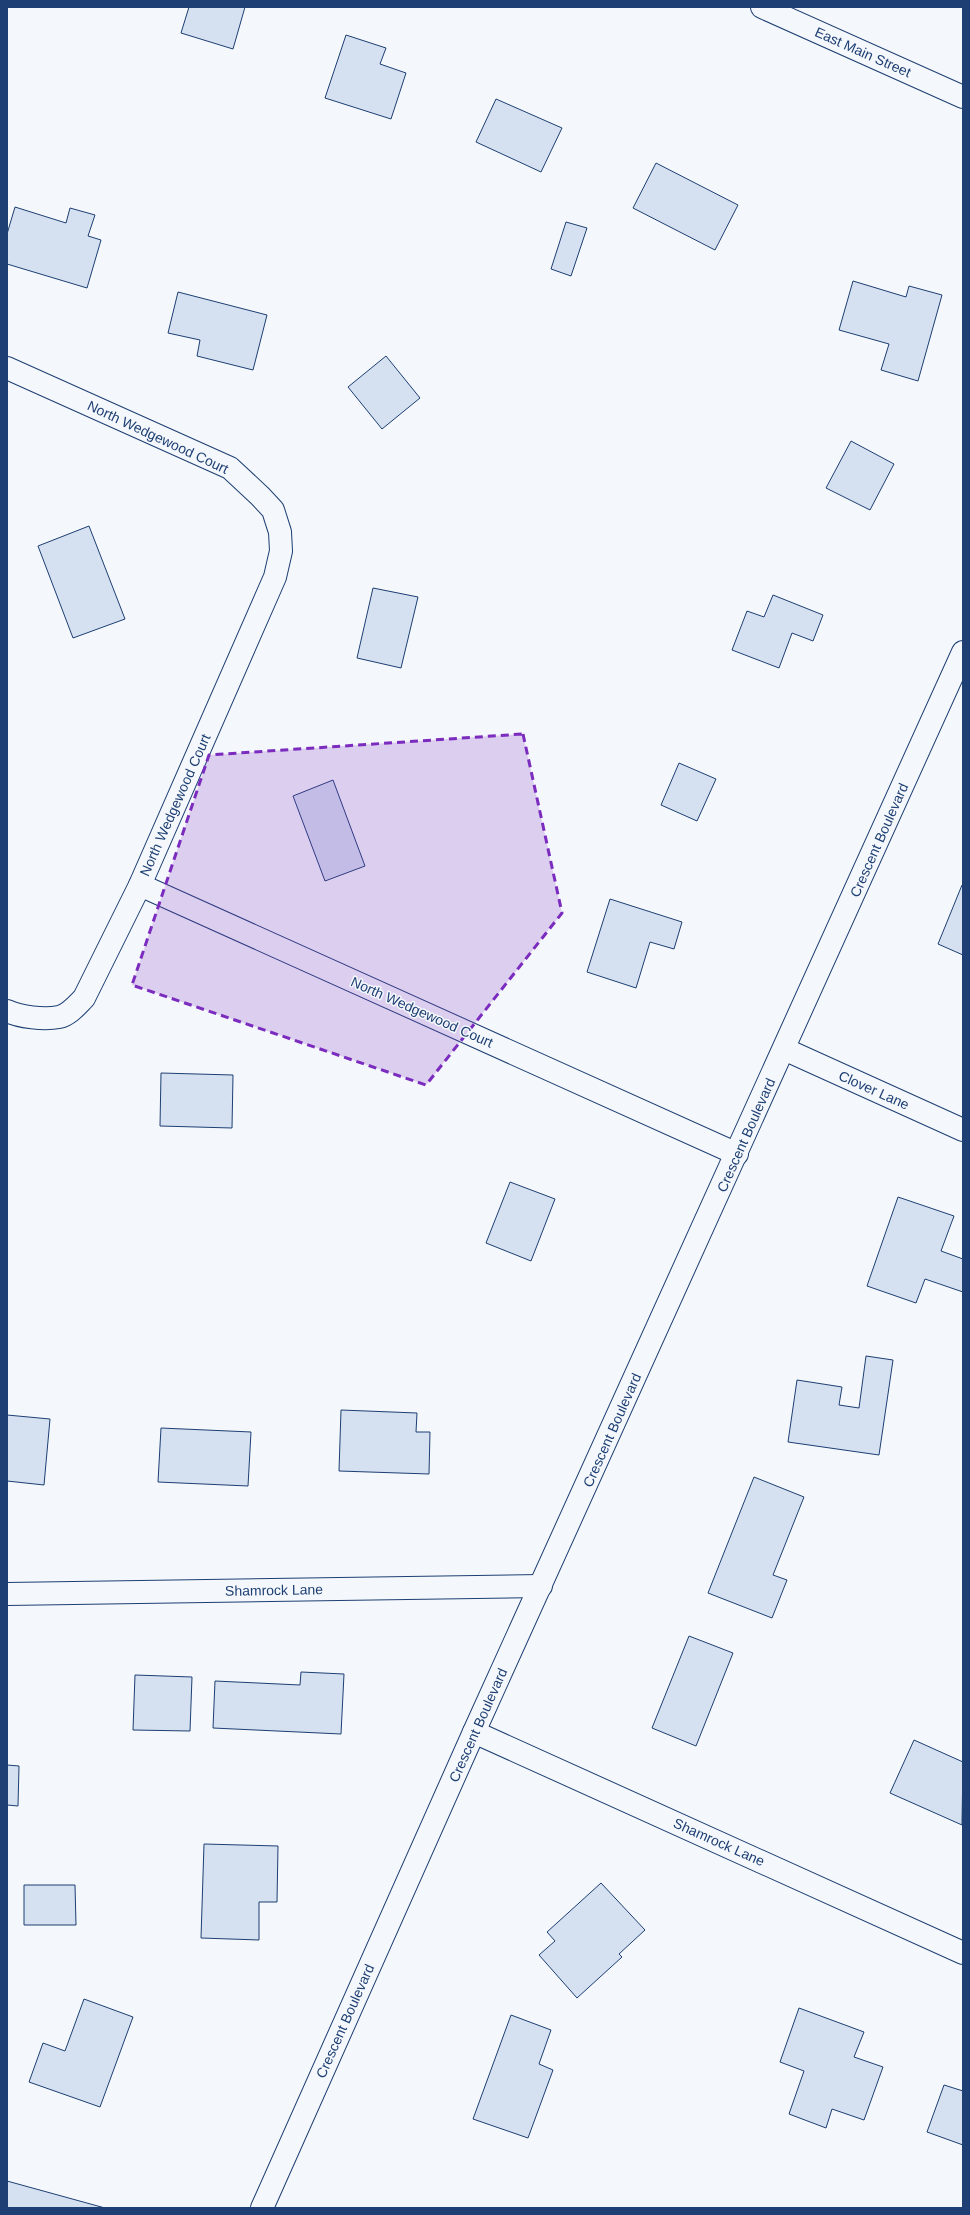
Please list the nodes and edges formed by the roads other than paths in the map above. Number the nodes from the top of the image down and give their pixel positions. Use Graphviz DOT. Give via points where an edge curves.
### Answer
graph roads {
  1 [pos="762,7"];
  2 [pos="963,97"];
  3 [pos="7,368"];
  4 [pos="963,652"];
  5 [pos="140,885"];
  6 [pos="7,1011"];
  7 [pos="784,1049"];
  8 [pos="963,1130"];
  9 [pos="737,1154"];
  10 [pos="541,1586"];
  11 [pos="7,1594"];
  12 [pos="474,1732"];
  13 [pos="963,1953"];
  14 [pos="262,2208"];
  1 -- 2 [label="street, East Main Street"];
  3 -- 5 [label="street, North Wedgewood Court" via="230,468 272,510 280,532 281,551 275,577"];
  4 -- 7 [label="street, Crescent Boulevard"];
  5 -- 6 [label="street" via="84,998 71,1011 59,1017 20,1016"];
  5 -- 9 [label="street, North Wedgewood Court"];
  7 -- 8 [label="street, Clover Lane"];
  7 -- 9 [label="street, Crescent Boulevard"];
  9 -- 10 [label="street, Crescent Boulevard"];
  10 -- 11 [label="street, Shamrock Lane"];
  10 -- 12 [label="street, Crescent Boulevard"];
  12 -- 13 [label="street, Shamrock Lane"];
  12 -- 14 [label="street, Crescent Boulevard"];
}
